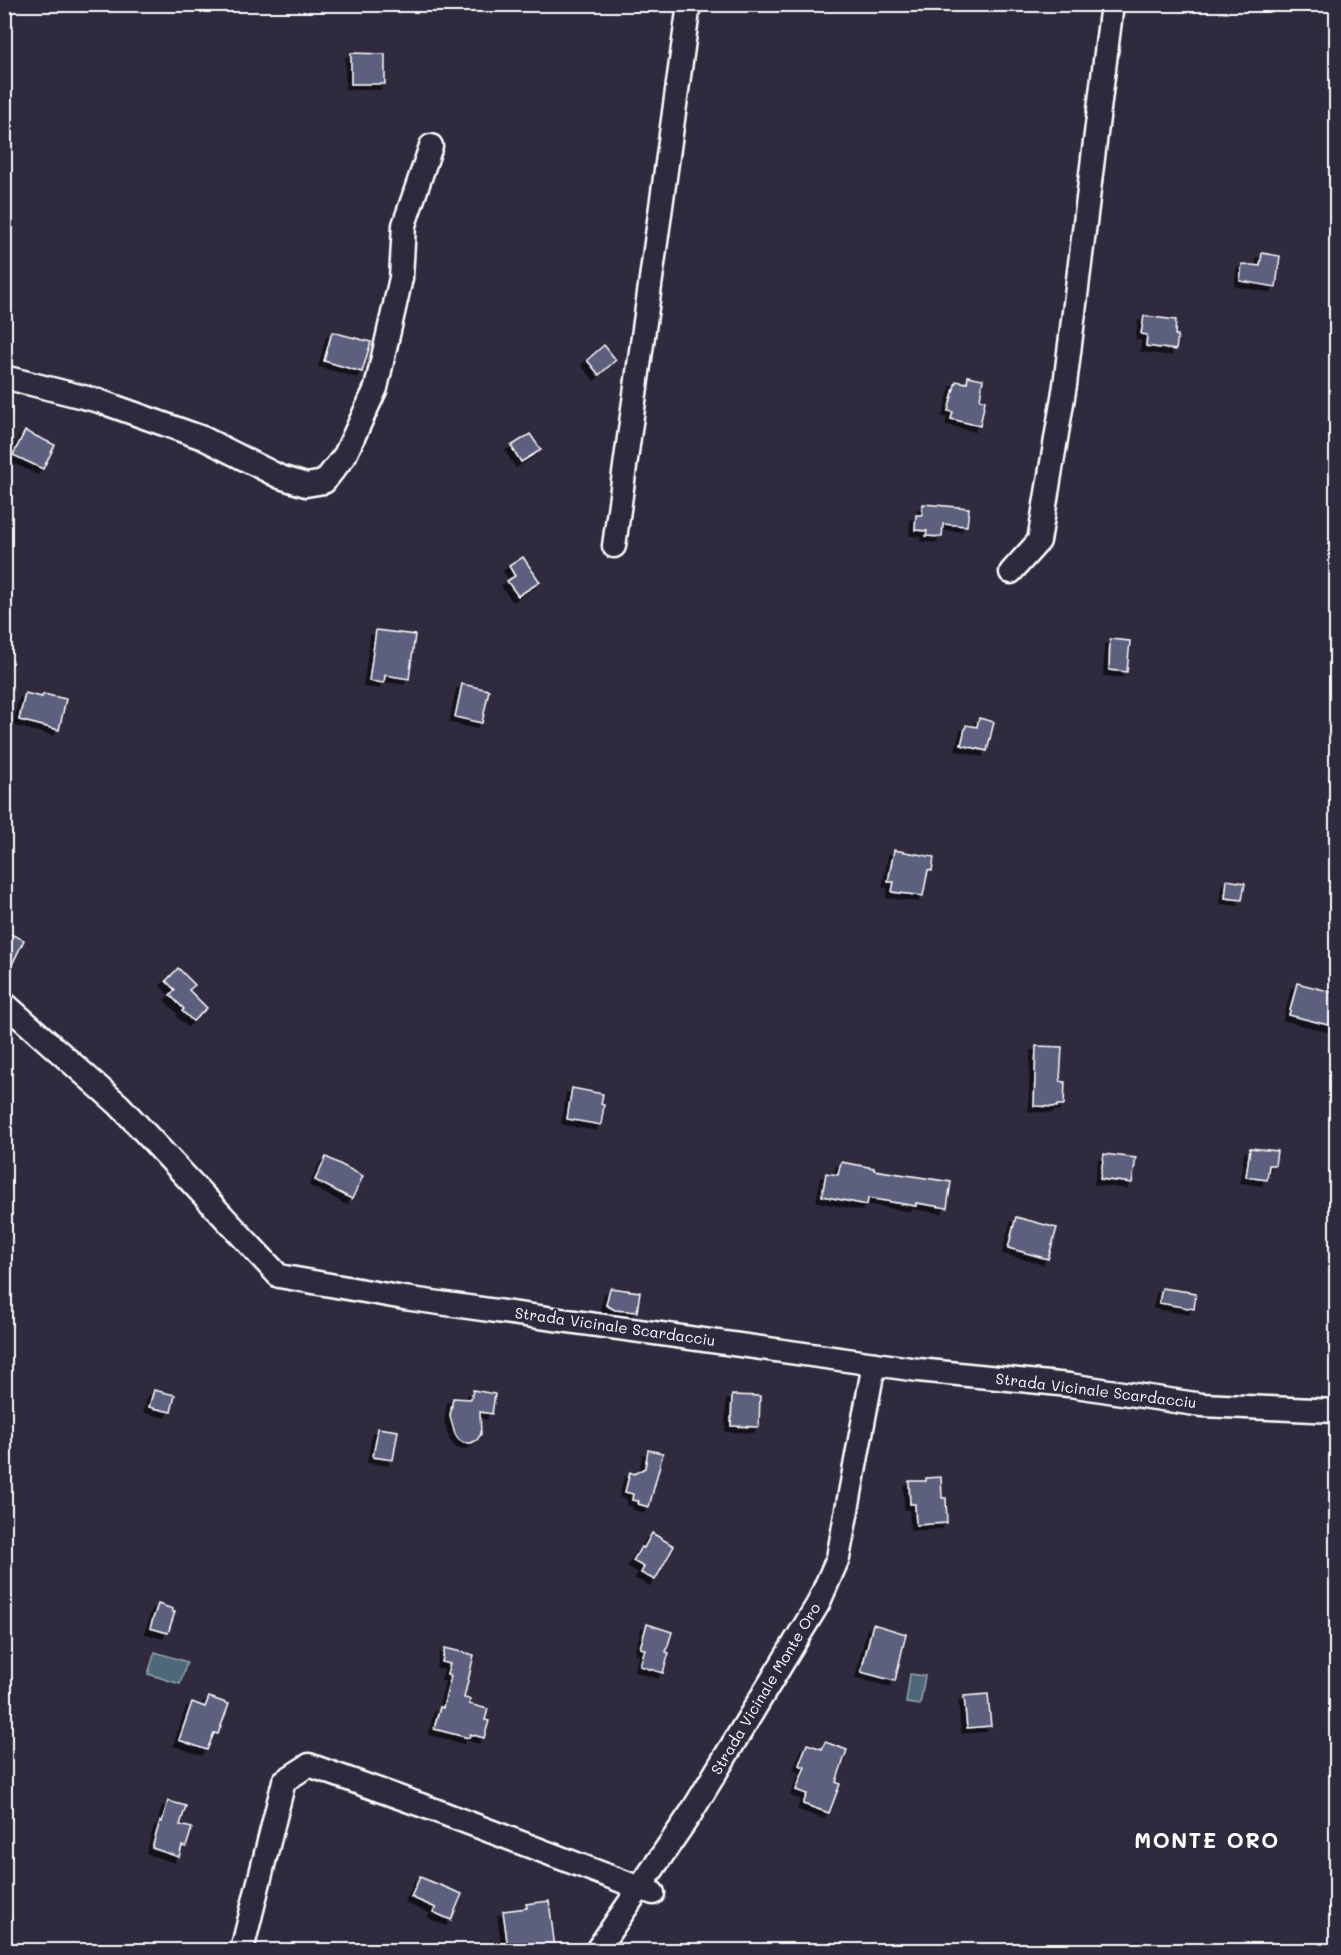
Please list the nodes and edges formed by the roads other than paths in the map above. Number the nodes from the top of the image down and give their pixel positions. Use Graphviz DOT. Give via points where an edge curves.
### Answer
graph roads {
  1 [pos="689,4"];
  2 [pos="1112,4"];
  3 [pos="431,146"];
  4 [pos="4,377"];
  5 [pos="614,546"];
  6 [pos="1011,572"];
  7 [pos="4,1003"];
  8 [pos="882,1365"];
  9 [pos="1336,1411"];
  10 [pos="647,1891"];
  11 [pos="242,1950"];
  12 [pos="597,1950"];
  13 [pos="610,1950"];
  1 -- 5 [label="street"];
  2 -- 6 [label="street" via="1065,385 1040,541"];
  3 -- 4 [label="street" via="404,225 401,278 375,388 345,455 324,482 306,485 289,480 203,438 99,401"];
  7 -- 8 [label="street, Strada Vicinale Scardacciu" via="119,1105 279,1276 404,1298"];
  8 -- 9 [label="street, Strada Vicinale Scardacciu" via="1069,1385 1202,1405"];
  8 -- 10 [label="street, Strada Vicinale Monte Oro" via="843,1583"];
  10 -- 11 [label="street" via="309,1765 284,1781"];
  10 -- 12 [label="street, Strada Vicinale Monte Oro"];
  10 -- 13 [label="street, Strada Vicinale Monte Oro"];
}
